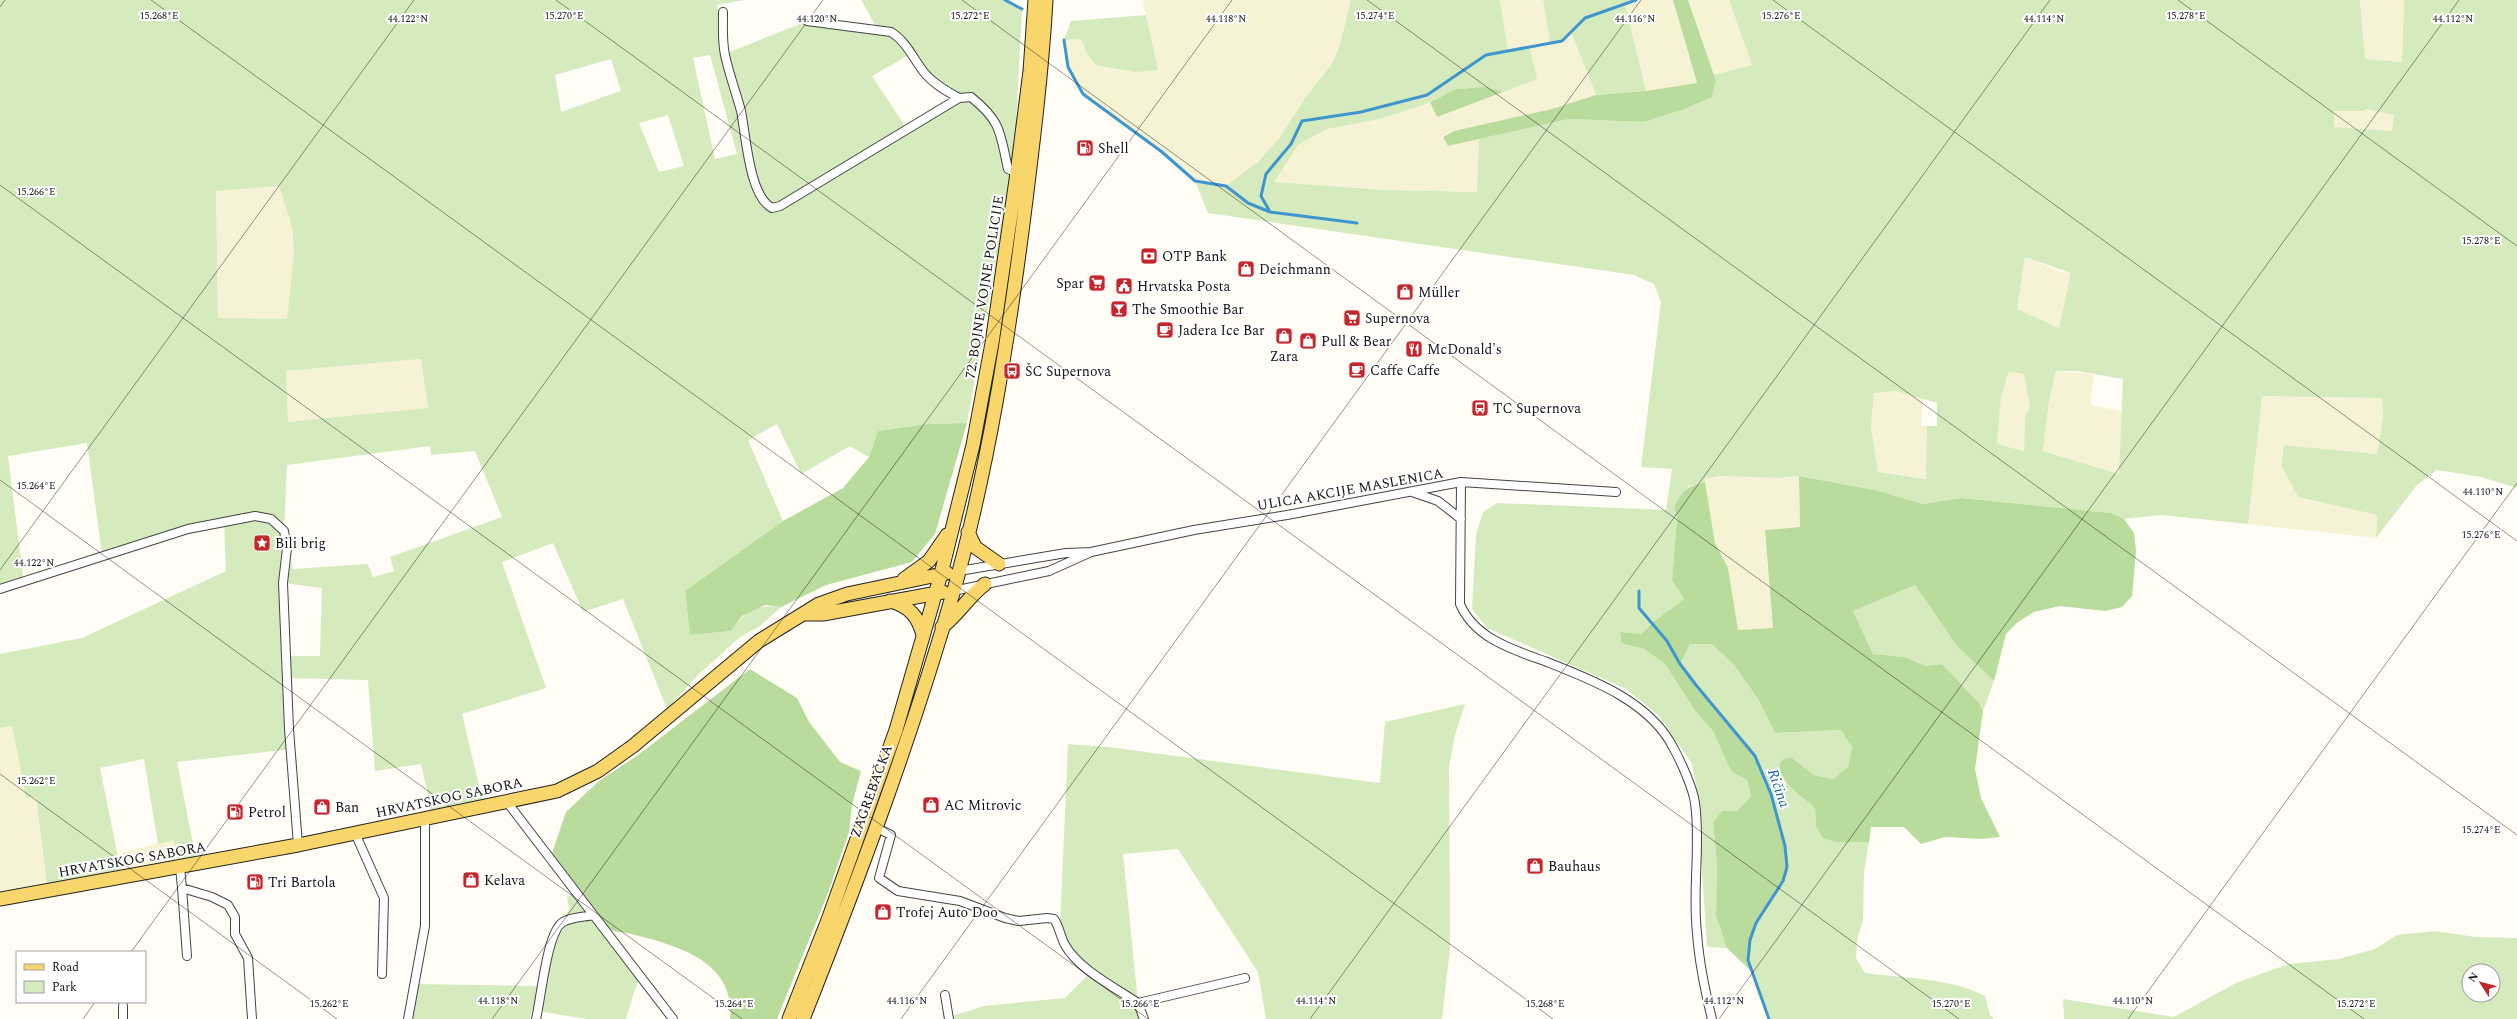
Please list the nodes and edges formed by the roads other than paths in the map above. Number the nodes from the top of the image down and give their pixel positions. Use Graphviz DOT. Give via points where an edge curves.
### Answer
graph roads {
  1 [pos="1034,0"];
  2 [pos="1046,0"];
  3 [pos="723,12"];
  4 [pos="807,21"];
  5 [pos="958,98"];
  6 [pos="1018,173"];
  7 [pos="1461,482"];
  8 [pos="1411,491"];
  9 [pos="1616,492"];
  10 [pos="1461,519"];
  11 [pos="952,529"];
  12 [pos="968,532"];
  13 [pos="1091,552"];
  14 [pos="999,564"];
  15 [pos="959,571"];
  16 [pos="940,574"];
  17 [pos="898,582"];
  18 [pos="985,584"];
  19 [pos="0,589"];
  20 [pos="954,591"];
  21 [pos="935,593"];
  22 [pos="888,601"];
  23 [pos="805,614"];
  24 [pos="942,627"];
  25 [pos="923,635"];
  26 [pos="506,802"];
  27 [pos="425,818"];
  28 [pos="875,827"];
  29 [pos="355,833"];
  30 [pos="298,845"];
  31 [pos="180,867"];
  32 [pos="182,888"];
  33 [pos="0,900"];
  34 [pos="593,915"];
  35 [pos="187,956"];
  36 [pos="382,974"];
  37 [pos="1245,978"];
  38 [pos="945,995"];
  39 [pos="1138,1003"];
  40 [pos="123,1006"];
  41 [pos="123,1019"];
  42 [pos="252,1019"];
  43 [pos="408,1019"];
  44 [pos="536,1019"];
  45 [pos="673,1019"];
  46 [pos="789,1019"];
  47 [pos="803,1019"];
  48 [pos="949,1019"];
  49 [pos="1144,1019"];
  50 [pos="1712,1019"];
  1 -- 6 [label="main road, 72. BOJNE VOJNE POLICIJE" via="1030,71"];
  2 -- 12 [label="main road, 72. BOJNE VOJNE POLICIJE" via="1031,155 1009,332"];
  3 -- 5 [label="street" via="725,54 741,111 747,150 759,194 765,205 772,208"];
  4 -- 5 [label="street" via="891,32 900,37 924,73 942,89"];
  5 -- 6 [label="street" via="971,97 989,112 1000,130 1008,169"];
  6 -- 11 [label="main road, 72. BOJNE VOJNE POLICIJE" via="983,399"];
  7 -- 8 [label="street, ULICA AKCIJE MASLENICA"];
  7 -- 9 [label="street, ULICA AKCIJE MASLENICA"];
  7 -- 10 [label="street"];
  8 -- 10 [label="street" via="1438,501"];
  8 -- 13 [label="street, ULICA AKCIJE MASLENICA" via="1194,530"];
  10 -- 50 [label="street" via="1460,604 1465,617 1501,644 1572,672 1627,700 1656,722 1674,748 1695,802 1697,932"];
  11 -- 16 [label="main road, 72. BOJNE VOJNE POLICIJE"];
  11 -- 17 [label="main road" via="929,561"];
  12 -- 14 [label="main road" via="975,547"];
  12 -- 15 [label="main road, 72. BOJNE VOJNE POLICIJE"];
  13 -- 14 [label="street, ULICA AKCIJE MASLENICA"];
  13 -- 18 [label="street, ULICA AKCIJE MASLENICA" via="1049,572"];
  14 -- 15 [label="street, ULICA AKCIJE MASLENICA"];
  15 -- 16 [label="main road, HRVATSKOG SABORA"];
  15 -- 20 [label="main road, ZAGREBAČKA"];
  16 -- 17 [label="main road, HRVATSKOG SABORA"];
  16 -- 21 [label="main road, ZAGREBAČKA"];
  17 -- 23 [label="main road, HRVATSKOG SABORA" via="832,599"];
  18 -- 20 [label="street, ULICA AKCIJE MASLENICA"];
  18 -- 24 [label="main road"];
  19 -- 30 [label="street" via="188,529 256,516 271,519 284,531 287,548 283,583"];
  20 -- 21 [label="main road, HRVATSKOG SABORA"];
  20 -- 24 [label="main road, ZAGREBAČKA"];
  21 -- 22 [label="main road, HRVATSKOG SABORA"];
  21 -- 25 [label="main road, ZAGREBAČKA"];
  22 -- 23 [label="main road, HRVATSKOG SABORA" via="823,614"];
  22 -- 25 [label="main road" via="900,604 914,614"];
  23 -- 26 [label="main road, HRVATSKOG SABORA" via="759,641 658,727 598,771 557,791"];
  24 -- 28 [label="main road, ZAGREBAČKA" via="911,727"];
  25 -- 46 [label="main road, ZAGREBAČKA" via="896,730 828,920"];
  26 -- 27 [label="main road, HRVATSKOG SABORA"];
  26 -- 34 [label="street"];
  27 -- 29 [label="main road, HRVATSKOG SABORA"];
  27 -- 43 [label="street" via="425,926"];
  28 -- 39 [label="street" via="891,835 879,878 898,891 960,901 1005,918 1054,919 1060,926 1065,945 1083,966"];
  28 -- 47 [label="main road, ZAGREBAČKA"];
  29 -- 30 [label="main road, HRVATSKOG SABORA"];
  29 -- 36 [label="street" via="384,898"];
  30 -- 31 [label="main road, HRVATSKOG SABORA"];
  31 -- 32 [label="street"];
  31 -- 33 [label="main road, HRVATSKOG SABORA"];
  32 -- 35 [label="street"];
  32 -- 42 [label="street" via="228,905 235,917 235,934 248,958"];
  34 -- 44 [label="street" via="562,922 556,929 548,951"];
  34 -- 45 [label="street"];
  37 -- 39 [label="street"];
  38 -- 48 [label="street"];
  39 -- 49 [label="street"];
  40 -- 41 [label="street"];
}
